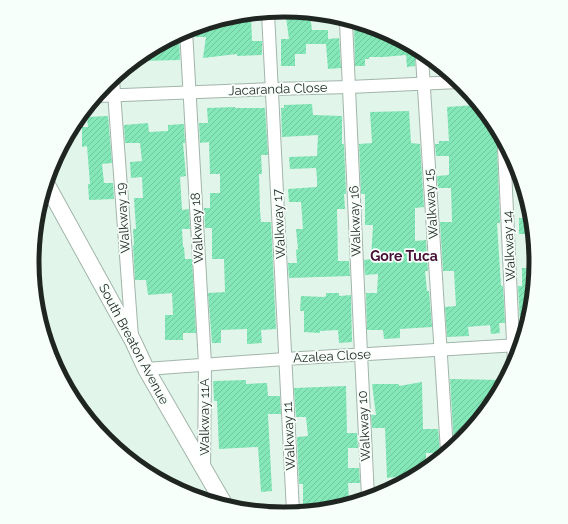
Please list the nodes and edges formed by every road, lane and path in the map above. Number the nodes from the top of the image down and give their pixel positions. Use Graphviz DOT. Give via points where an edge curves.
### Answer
graph roads {
  1 [pos="268,18"];
  2 [pos="346,25"];
  3 [pos="186,38"];
  4 [pos="422,60"];
  5 [pos="450,82"];
  6 [pos="424,83"];
  7 [pos="113,87"];
  8 [pos="349,87"];
  9 [pos="273,89"];
  10 [pos="190,92"];
  11 [pos="114,95"];
  12 [pos="104,96"];
  13 [pos="504,155"];
  14 [pos="50,190"];
  15 [pos="132,341"];
  16 [pos="516,342"];
  17 [pos="514,345"];
  18 [pos="440,349"];
  19 [pos="360,354"];
  20 [pos="285,359"];
  21 [pos="204,364"];
  22 [pos="146,369"];
  23 [pos="446,446"];
  24 [pos="204,470"];
  25 [pos="368,492"];
  26 [pos="221,499"];
  27 [pos="293,506"];
  1 -- 9 [label="street, Walkway 17"];
  2 -- 8 [label="street, Walkway 16"];
  3 -- 10 [label="street, Walkway 18"];
  4 -- 6 [label="street, Walkway 15"];
  5 -- 6 [label="street, Jacaranda Close"];
  6 -- 8 [label="street, Jacaranda Close"];
  6 -- 18 [label="street, Walkway 15"];
  7 -- 11 [label="street, Walkway 19"];
  8 -- 9 [label="street, Jacaranda Close"];
  8 -- 19 [label="street, Walkway 16"];
  9 -- 10 [label="street, Jacaranda Close"];
  9 -- 20 [label="street, Walkway 17"];
  10 -- 11 [label="street, Jacaranda Close"];
  10 -- 21 [label="street, Walkway 18"];
  11 -- 12 [label="street, Jacaranda Close"];
  11 -- 15 [label="street, Walkway 19"];
  13 -- 16 [label="street, Walkway 14"];
  14 -- 15 [label="street, South Breaton Avenue"];
  15 -- 22 [label="street, South Breaton Avenue"];
  17 -- 18 [label="street, Azalea Close"];
  18 -- 19 [label="street, Azalea Close"];
  18 -- 23 [label="street, Walkway 15"];
  19 -- 20 [label="street, Azalea Close"];
  19 -- 25 [label="street, Walkway 10"];
  20 -- 21 [label="street, Azalea Close"];
  20 -- 27 [label="street, Walkway 11"];
  21 -- 22 [label="street, Azalea Close"];
  21 -- 24 [label="street, Walkway 11A"];
  22 -- 24 [label="street, South Breaton Avenue"];
  24 -- 26 [label="street, South Breaton Avenue"];
}
